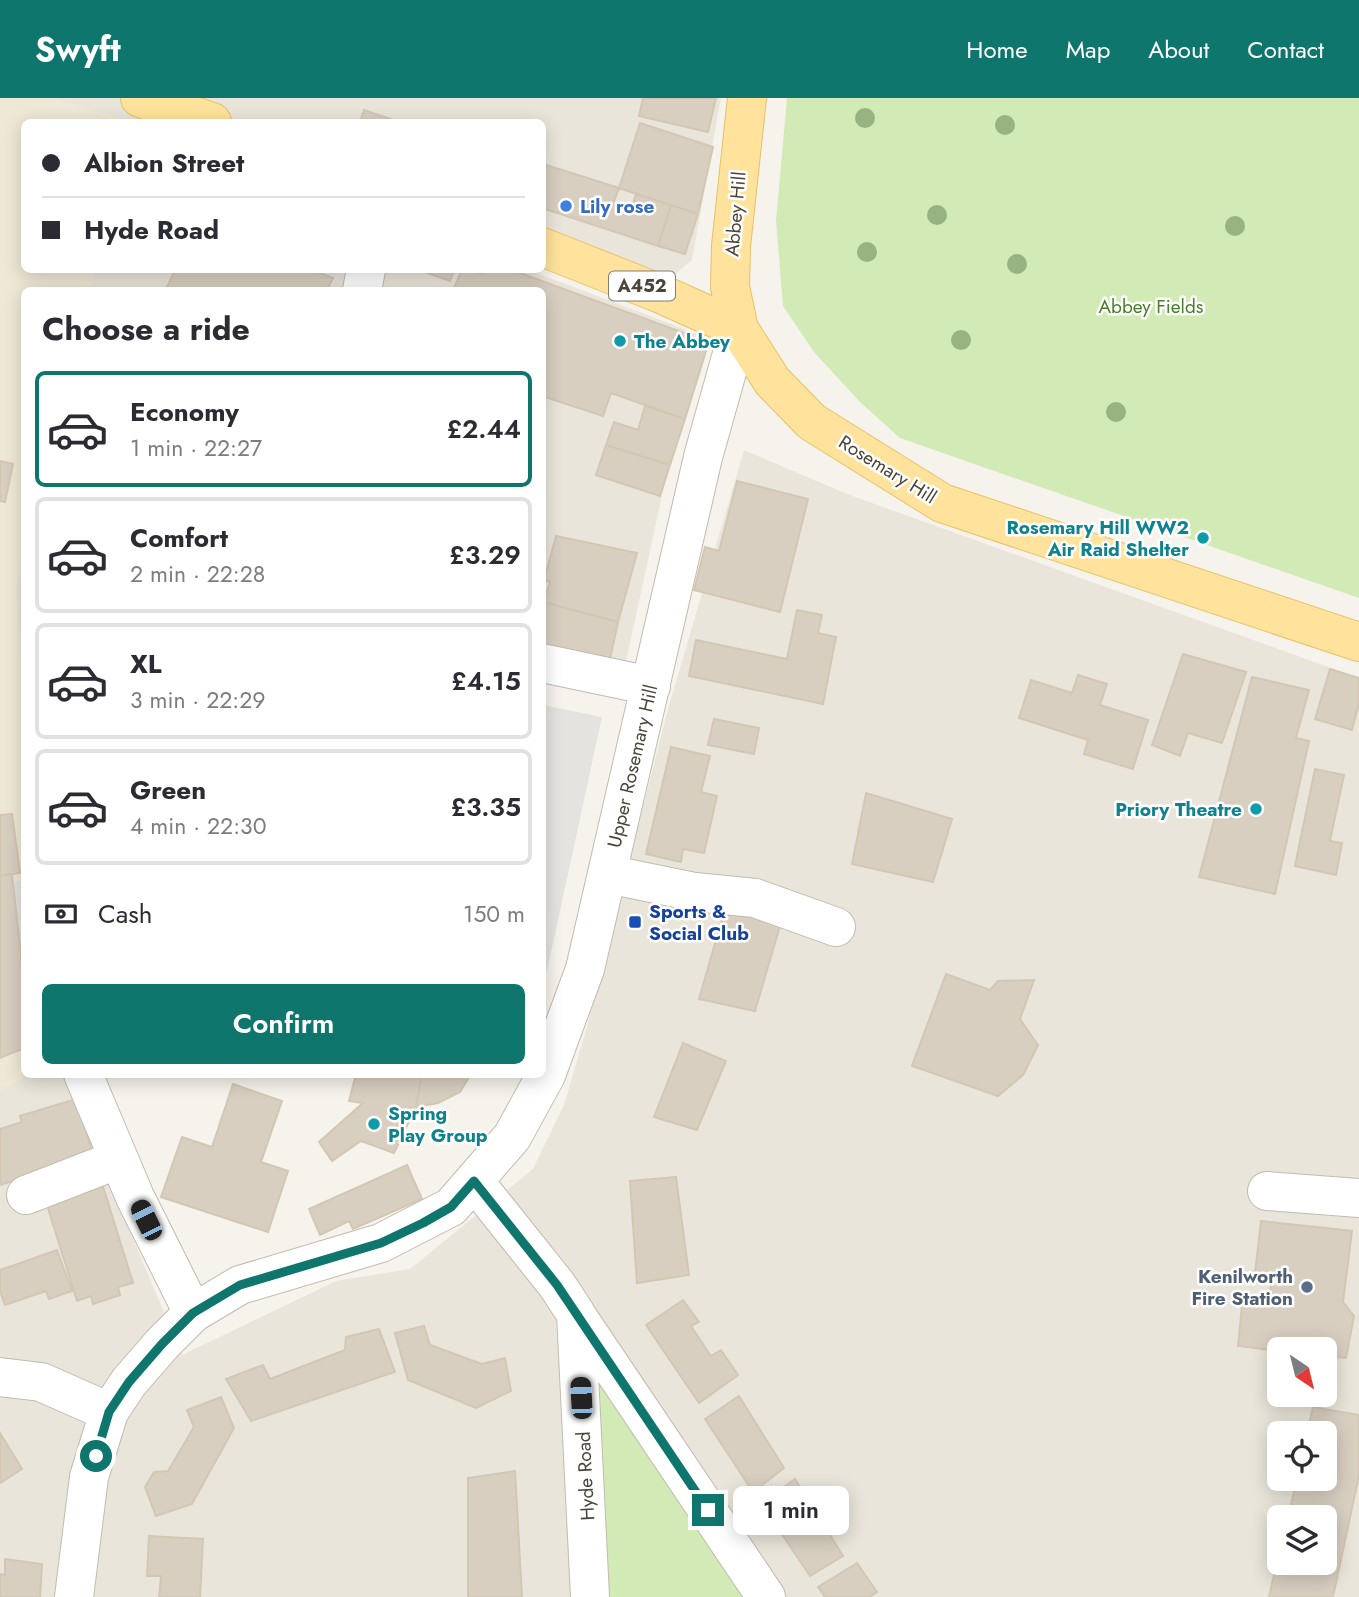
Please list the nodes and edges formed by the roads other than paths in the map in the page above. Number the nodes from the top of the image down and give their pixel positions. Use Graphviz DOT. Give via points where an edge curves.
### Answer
graph roads {
  1 [pos="747,98"];
  2 [pos="146,99"];
  3 [pos="203,119"];
  4 [pos="546,249"];
  5 [pos="739,329"];
  6 [pos="1359,642"];
  7 [pos="546,664"];
  8 [pos="651,686"];
  9 [pos="607,874"];
  10 [pos="836,927"];
  11 [pos="546,1075"];
  12 [pos="85,1078"];
  13 [pos="544,1078"];
  14 [pos="119,1159"];
  15 [pos="474,1181"];
  16 [pos="1267,1191"];
  17 [pos="26,1195"];
  18 [pos="1359,1198"];
  19 [pos="193,1313"];
  20 [pos="576,1314"];
  21 [pos="0,1377"];
  22 [pos="109,1412"];
  23 [pos="74,1597"];
  24 [pos="590,1597"];
  25 [pos="766,1597"];
  1 -- 5 [label="main road, Abbey Hill" via="730,274"];
  2 -- 3 [label="main road"];
  4 -- 5 [label="main road, A452"];
  5 -- 6 [label="main road, Rosemary Hill" via="772,382 812,422 942,503"];
  5 -- 8 [label="street, Upper Rosemary Hill" via="703,457"];
  7 -- 8 [label="street"];
  8 -- 9 [label="street, Upper Rosemary Hill"];
  9 -- 10 [label="street" via="695,892 755,898"];
  9 -- 11 [label="street, Upper Rosemary Hill" via="585,969"];
  12 -- 14 [label="street"];
  13 -- 15 [label="street, Upper Rosemary Hill" via="512,1137"];
  14 -- 17 [label="street"];
  14 -- 19 [label="street"];
  15 -- 19 [label="street, Upper Rosemary Hill" via="451,1207 381,1243 240,1285"];
  15 -- 20 [label="street"];
  16 -- 18 [label="street"];
  19 -- 22 [label="street, Upper Rosemary Hill" via="129,1382"];
  20 -- 24 [label="street, Hyde Road"];
  20 -- 25 [label="street"];
  21 -- 22 [label="street" via="41,1382"];
  22 -- 23 [label="street, Upper Rosemary Hill" via="89,1477"];
}
